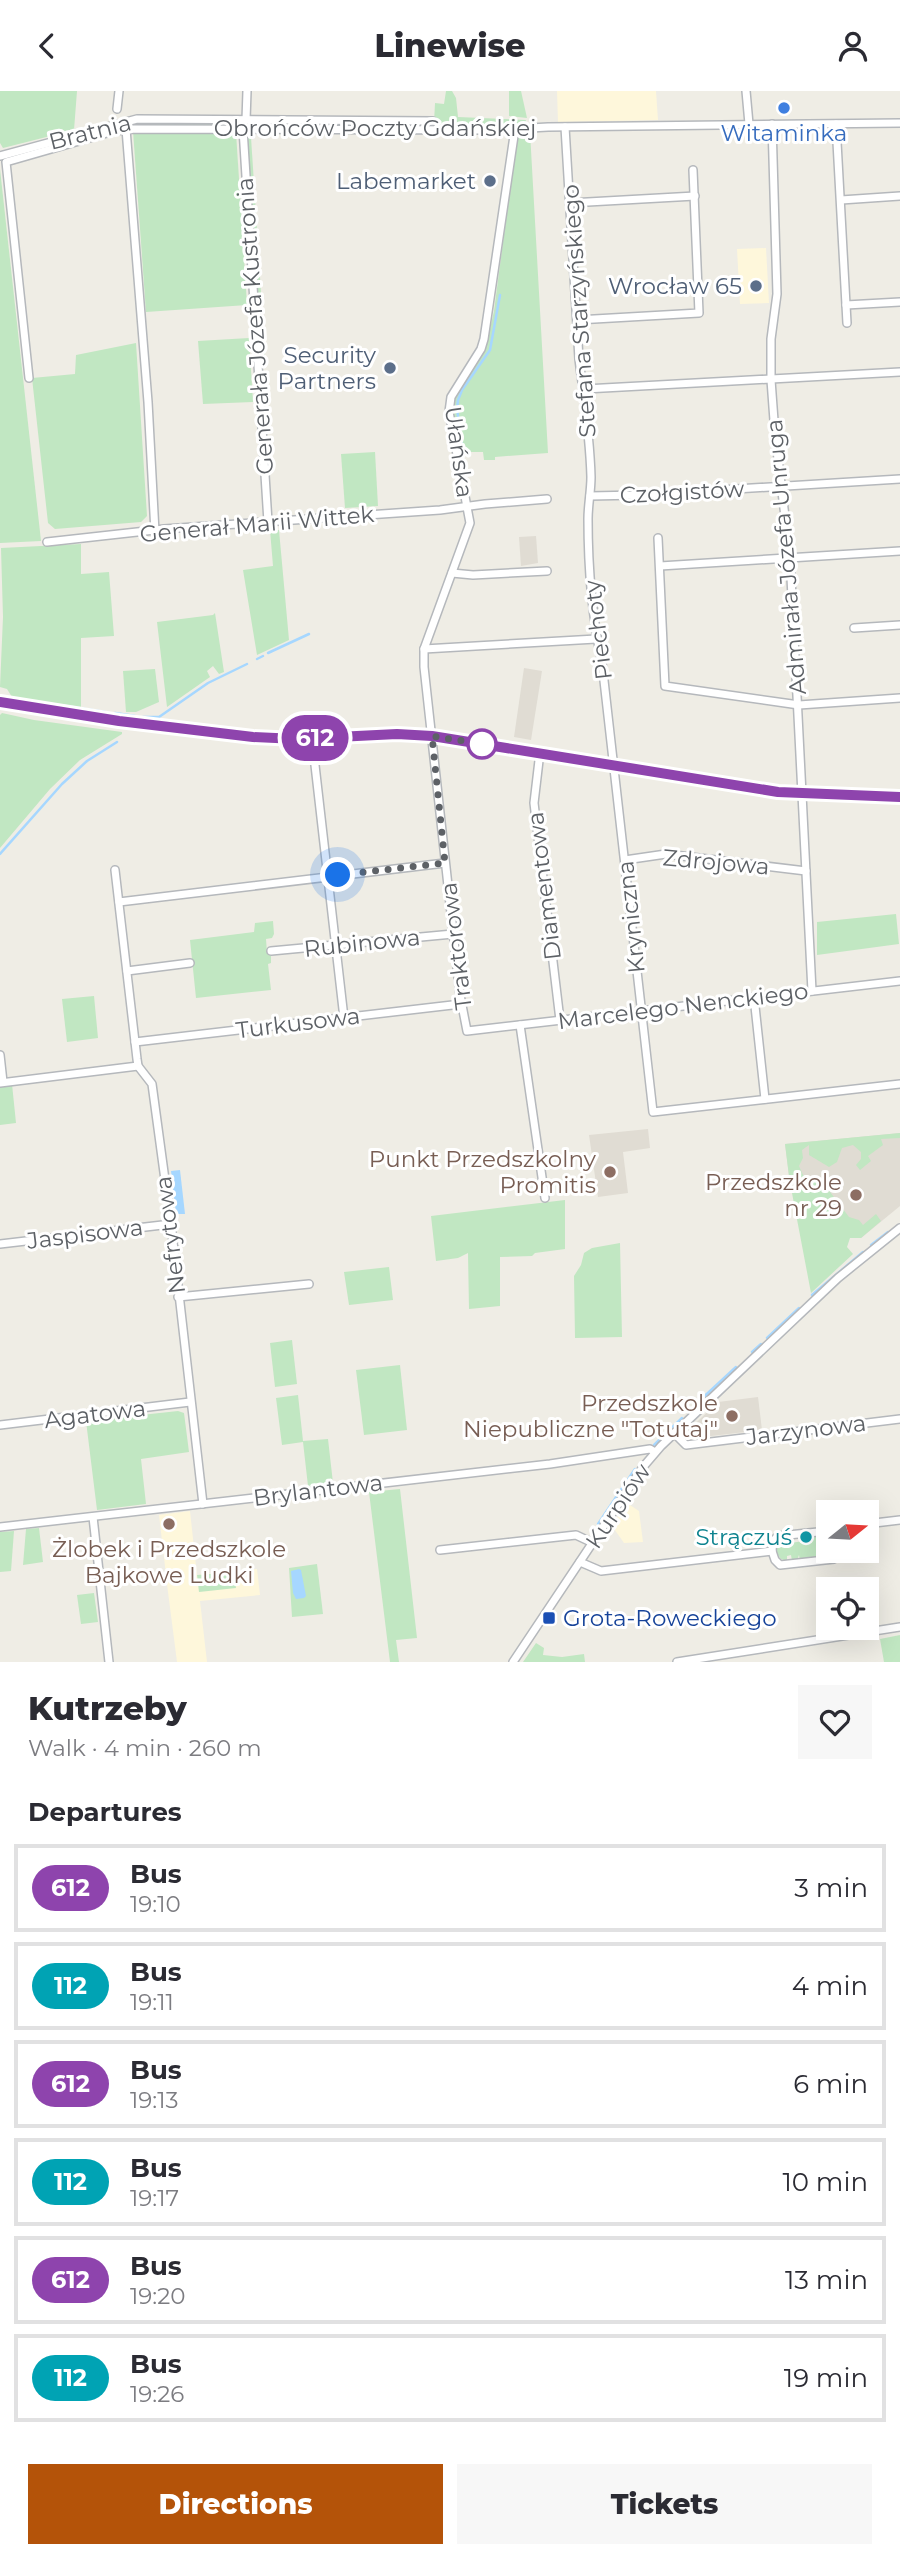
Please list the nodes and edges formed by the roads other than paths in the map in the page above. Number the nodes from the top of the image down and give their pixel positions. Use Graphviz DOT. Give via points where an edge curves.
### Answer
graph roads {
  1 [pos="119,91"];
  2 [pos="247,91"];
  3 [pos="746,91"];
  4 [pos="117,109"];
  5 [pos="246,120"];
  6 [pos="433,121"];
  7 [pos="748,122"];
  8 [pos="900,123"];
  9 [pos="772,124"];
  10 [pos="836,124"];
  11 [pos="565,127"];
  12 [pos="126,129"];
  13 [pos="243,129"];
  14 [pos="514,129"];
  15 [pos="3,159"];
  16 [pos="693,170"];
  17 [pos="695,196"];
  18 [pos="900,196"];
  19 [pos="841,200"];
  20 [pos="570,203"];
  21 [pos="900,302"];
  22 [pos="846,305"];
  23 [pos="577,320"];
  24 [pos="847,323"];
  25 [pos="900,372"];
  26 [pos="29,378"];
  27 [pos="771,380"];
  28 [pos="585,390"];
  29 [pos="900,479"];
  30 [pos="781,486"];
  31 [pos="590,496"];
  32 [pos="547,499"];
  33 [pos="467,507"];
  34 [pos="268,522"];
  35 [pos="155,532"];
  36 [pos="658,538"];
  37 [pos="47,543"];
  38 [pos="900,551"];
  39 [pos="790,558"];
  40 [pos="660,566"];
  41 [pos="547,571"];
  42 [pos="452,573"];
  43 [pos="900,625"];
  44 [pos="854,628"];
  45 [pos="597,639"];
  46 [pos="424,649"];
  47 [pos="900,698"];
  48 [pos="0,702"];
  49 [pos="799,705"];
  50 [pos="432,736"];
  51 [pos="312,739"];
  52 [pos="540,752"];
  53 [pos="613,765"];
  54 [pos="803,794"];
  55 [pos="900,797"];
  56 [pos="625,860"];
  57 [pos="445,863"];
  58 [pos="115,870"];
  59 [pos="806,871"];
  60 [pos="327,876"];
  61 [pos="119,902"];
  62 [pos="453,933"];
  63 [pos="335,946"];
  64 [pos="271,951"];
  65 [pos="190,963"];
  66 [pos="127,971"];
  67 [pos="900,981"];
  68 [pos="812,991"];
  69 [pos="754,997"];
  70 [pos="461,1004"];
  71 [pos="642,1010"];
  72 [pos="344,1018"];
  73 [pos="560,1020"];
  74 [pos="520,1025"];
  75 [pos="467,1031"];
  76 [pos="135,1042"];
  77 [pos="0,1055"];
  78 [pos="138,1066"];
  79 [pos="1,1082"];
  80 [pos="900,1083"];
  81 [pos="765,1099"];
  82 [pos="545,1198"];
  83 [pos="171,1224"];
  84 [pos="900,1228"];
  85 [pos="0,1244"];
  86 [pos="309,1284"];
  87 [pos="178,1297"];
  88 [pos="190,1402"];
  89 [pos="900,1419"];
  90 [pos="0,1425"];
  91 [pos="674,1433"];
  92 [pos="635,1451"];
  93 [pos="655,1452"];
  94 [pos="647,1463"];
  95 [pos="203,1504"];
  96 [pos="93,1517"];
  97 [pos="900,1520"];
  98 [pos="879,1522"];
  99 [pos="0,1527"];
  100 [pos="816,1532"];
  101 [pos="593,1543"];
  102 [pos="440,1550"];
  103 [pos="772,1551"];
  104 [pos="816,1561"];
  105 [pos="580,1562"];
  106 [pos="900,1626"];
  107 [pos="109,1662"];
  108 [pos="513,1662"];
  109 [pos="677,1662"];
  1 -- 4 [label="street"];
  2 -- 5 [label="street"];
  3 -- 7 [label="street"];
  5 -- 6 [label="street, Bratnia"];
  5 -- 15 [label="street, Bratnia" via="137,119"];
  7 -- 9 [label="street, Obrońców Poczty Gdańskiej"];
  7 -- 11 [label="street, Obrońców Poczty Gdańskiej"];
  8 -- 10 [label="street, Obrońców Poczty Gdańskiej"];
  9 -- 10 [label="street, Obrońców Poczty Gdańskiej"];
  9 -- 27 [label="street, Admirała Józefa Unruga" via="777,294"];
  10 -- 19 [label="street"];
  11 -- 14 [label="street, Obrońców Poczty Gdańskiej"];
  11 -- 20 [label="street, Stefana Starzyńskiego"];
  12 -- 13 [label="street, Obrońców Poczty Gdańskiej"];
  12 -- 15 [label="street, Obrońców Poczty Gdańskiej"];
  12 -- 35 [label="street"];
  13 -- 14 [label="street, Obrońców Poczty Gdańskiej"];
  13 -- 34 [label="street, Generała Józefa Kustronia"];
  14 -- 33 [label="street, Ułańska" via="484,339 450,404"];
  15 -- 26 [label="street"];
  16 -- 17 [label="street"];
  17 -- 20 [label="street"];
  17 -- 23 [label="street" via="699,313"];
  18 -- 19 [label="street"];
  19 -- 22 [label="street"];
  20 -- 23 [label="street, Stefana Starzyńskiego"];
  21 -- 22 [label="street"];
  22 -- 24 [label="street"];
  23 -- 28 [label="street, Stefana Starzyńskiego"];
  25 -- 27 [label="street"];
  27 -- 28 [label="street"];
  27 -- 30 [label="street, Admirała Józefa Unruga"];
  28 -- 31 [label="street, Stefana Starzyńskiego"];
  29 -- 30 [label="street, Czołgistów"];
  30 -- 31 [label="street, Czołgistów"];
  30 -- 39 [label="street, Admirała Józefa Unruga"];
  31 -- 45 [label="street, Piechoty" via="588,538"];
  32 -- 33 [label="street, Generał Marii Wittek"];
  33 -- 34 [label="street, Generał Marii Wittek"];
  33 -- 42 [label="street, Ułańska" via="470,523"];
  34 -- 35 [label="street, Generał Marii Wittek"];
  35 -- 37 [label="street, Generał Marii Wittek"];
  36 -- 40 [label="street"];
  38 -- 39 [label="street"];
  39 -- 40 [label="street"];
  39 -- 49 [label="street, Admirała Józefa Unruga"];
  40 -- 49 [label="street" via="665,686"];
  41 -- 42 [label="street"];
  42 -- 46 [label="street, Ułańska"];
  43 -- 44 [label="street"];
  45 -- 46 [label="street"];
  45 -- 53 [label="street, Piechoty"];
  46 -- 50 [label="street, Ułańska"];
  47 -- 49 [label="street"];
  48 -- 51 [label="street" via="207,733"];
  49 -- 54 [label="street, Admirała Józefa Unruga"];
  50 -- 51 [label="street"];
  50 -- 52 [label="street"];
  50 -- 57 [label="street, Traktorowa"];
  51 -- 60 [label="street"];
  52 -- 53 [label="street"];
  52 -- 73 [label="street, Diamentowa" via="534,803"];
  53 -- 54 [label="street"];
  53 -- 56 [label="street, Kryniczna"];
  54 -- 55 [label="street"];
  54 -- 59 [label="street, Admirała Józefa Unruga"];
  56 -- 59 [label="street, Zdrojowa" via="666,854"];
  56 -- 71 [label="street, Kryniczna"];
  57 -- 60 [label="street"];
  57 -- 62 [label="street, Traktorowa"];
  58 -- 61 [label="street, Nefrytowa"];
  59 -- 68 [label="street, Admirała Józefa Unruga"];
  60 -- 61 [label="street"];
  60 -- 63 [label="street"];
  61 -- 66 [label="street, Nefrytowa"];
  62 -- 63 [label="street, Rubinowa"];
  62 -- 70 [label="street, Traktorowa"];
  63 -- 64 [label="street, Rubinowa"];
  63 -- 72 [label="street"];
  65 -- 66 [label="street"];
  66 -- 76 [label="street, Nefrytowa"];
  67 -- 68 [label="street, Marcelego Nenckiego"];
  68 -- 69 [label="street, Marcelego Nenckiego"];
  69 -- 71 [label="street, Marcelego Nenckiego"];
  69 -- 81 [label="street"];
  70 -- 72 [label="street, Turkusowa"];
  70 -- 75 [label="street, Traktorowa"];
  71 -- 73 [label="street, Marcelego Nenckiego"];
  71 -- 81 [label="street, Kryniczna" via="653,1112"];
  72 -- 76 [label="street, Turkusowa"];
  73 -- 74 [label="street, Marcelego Nenckiego"];
  74 -- 75 [label="street, Marcelego Nenckiego"];
  74 -- 82 [label="street"];
  76 -- 78 [label="street, Nefrytowa"];
  77 -- 79 [label="street"];
  78 -- 79 [label="street"];
  78 -- 83 [label="street, Nefrytowa" via="152,1084"];
  80 -- 81 [label="street"];
  83 -- 85 [label="street, Jaspisowa"];
  83 -- 87 [label="street, Nefrytowa"];
  84 -- 91 [label="street, Kurpiów" via="823,1291"];
  86 -- 87 [label="street"];
  87 -- 88 [label="street, Nefrytowa"];
  88 -- 90 [label="street, Agatowa"];
  88 -- 95 [label="street, Nefrytowa"];
  89 -- 91 [label="street, Jarzynowa" via="686,1445"];
  91 -- 93 [label="street, Kurpiów"];
  92 -- 93 [label="street, Brylantowa"];
  92 -- 94 [label="street"];
  92 -- 95 [label="street, Brylantowa"];
  93 -- 94 [label="street, Kurpiów"];
  94 -- 101 [label="street, Kurpiów"];
  95 -- 96 [label="street, Brylantowa"];
  96 -- 99 [label="street, Brylantowa"];
  96 -- 107 [label="street"];
  97 -- 98 [label="street"];
  100 -- 103 [label="street" via="778,1536"];
  101 -- 102 [label="street" via="576,1535"];
  101 -- 105 [label="street, Kurpiów"];
  103 -- 104 [label="street" via="780,1565"];
  103 -- 105 [label="street" via="601,1571"];
  105 -- 108 [label="street, Kurpiów"];
  106 -- 109 [label="street"];
}
